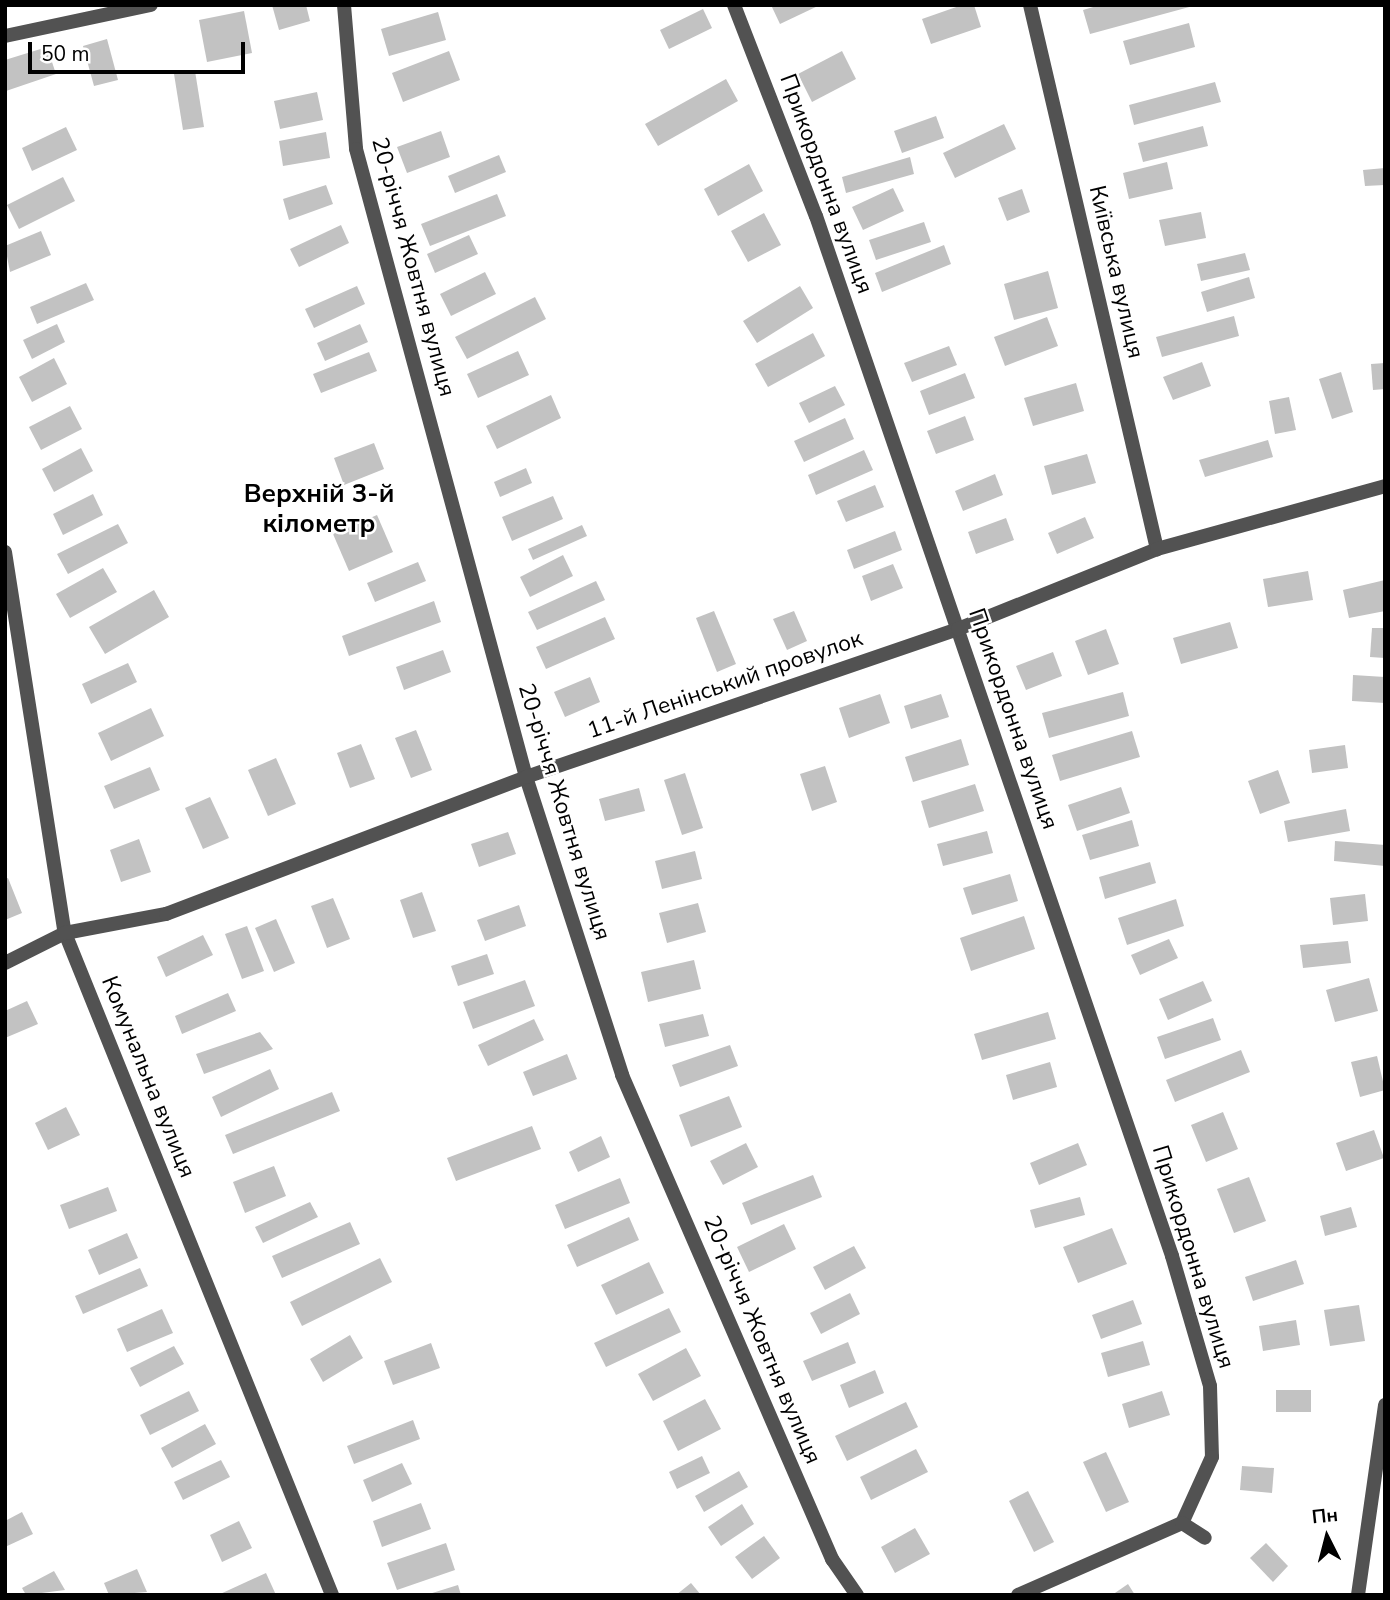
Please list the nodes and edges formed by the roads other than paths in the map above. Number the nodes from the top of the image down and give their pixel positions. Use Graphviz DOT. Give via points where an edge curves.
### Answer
graph roads {
  1 [pos="151,5"];
  2 [pos="344,5"];
  3 [pos="734,5"];
  4 [pos="1030,5"];
  5 [pos="5,36"];
  6 [pos="1385,486"];
  7 [pos="1157,549"];
  8 [pos="5,552"];
  9 [pos="958,629"];
  10 [pos="526,777"];
  11 [pos="65,933"];
  12 [pos="5,963"];
  13 [pos="1385,1405"];
  14 [pos="1182,1523"];
  15 [pos="1205,1538"];
  16 [pos="332,1595"];
  17 [pos="857,1595"];
  18 [pos="1018,1595"];
  19 [pos="1358,1595"];
  1 -- 5 [label="street"];
  2 -- 10 [label="street, 20-річчя Жовтня вулиця" via="356,149"];
  3 -- 9 [label="street, Прикордонна вулиця" via="816,216"];
  4 -- 7 [label="street, Київська вулиця"];
  6 -- 7 [label="street, 11-й Ленінський провулок"];
  7 -- 9 [label="street, 11-й Ленінський провулок"];
  8 -- 11 [label="street, Комунальна вулиця"];
  9 -- 10 [label="street, 11-й Ленінський провулок"];
  9 -- 14 [label="street, Прикордонна вулиця" via="1172,1256 1210,1386 1212,1457"];
  10 -- 11 [label="street, 11-й Ленінський провулок" via="166,915"];
  10 -- 17 [label="street, 20-річчя Жовтня вулиця" via="622,1075 832,1559"];
  11 -- 12 [label="street, 11-й Ленінський провулок"];
  11 -- 16 [label="street, Комунальна вулиця"];
  13 -- 19 [label="street"];
  14 -- 15 [label="street"];
  14 -- 18 [label="street"];
}
